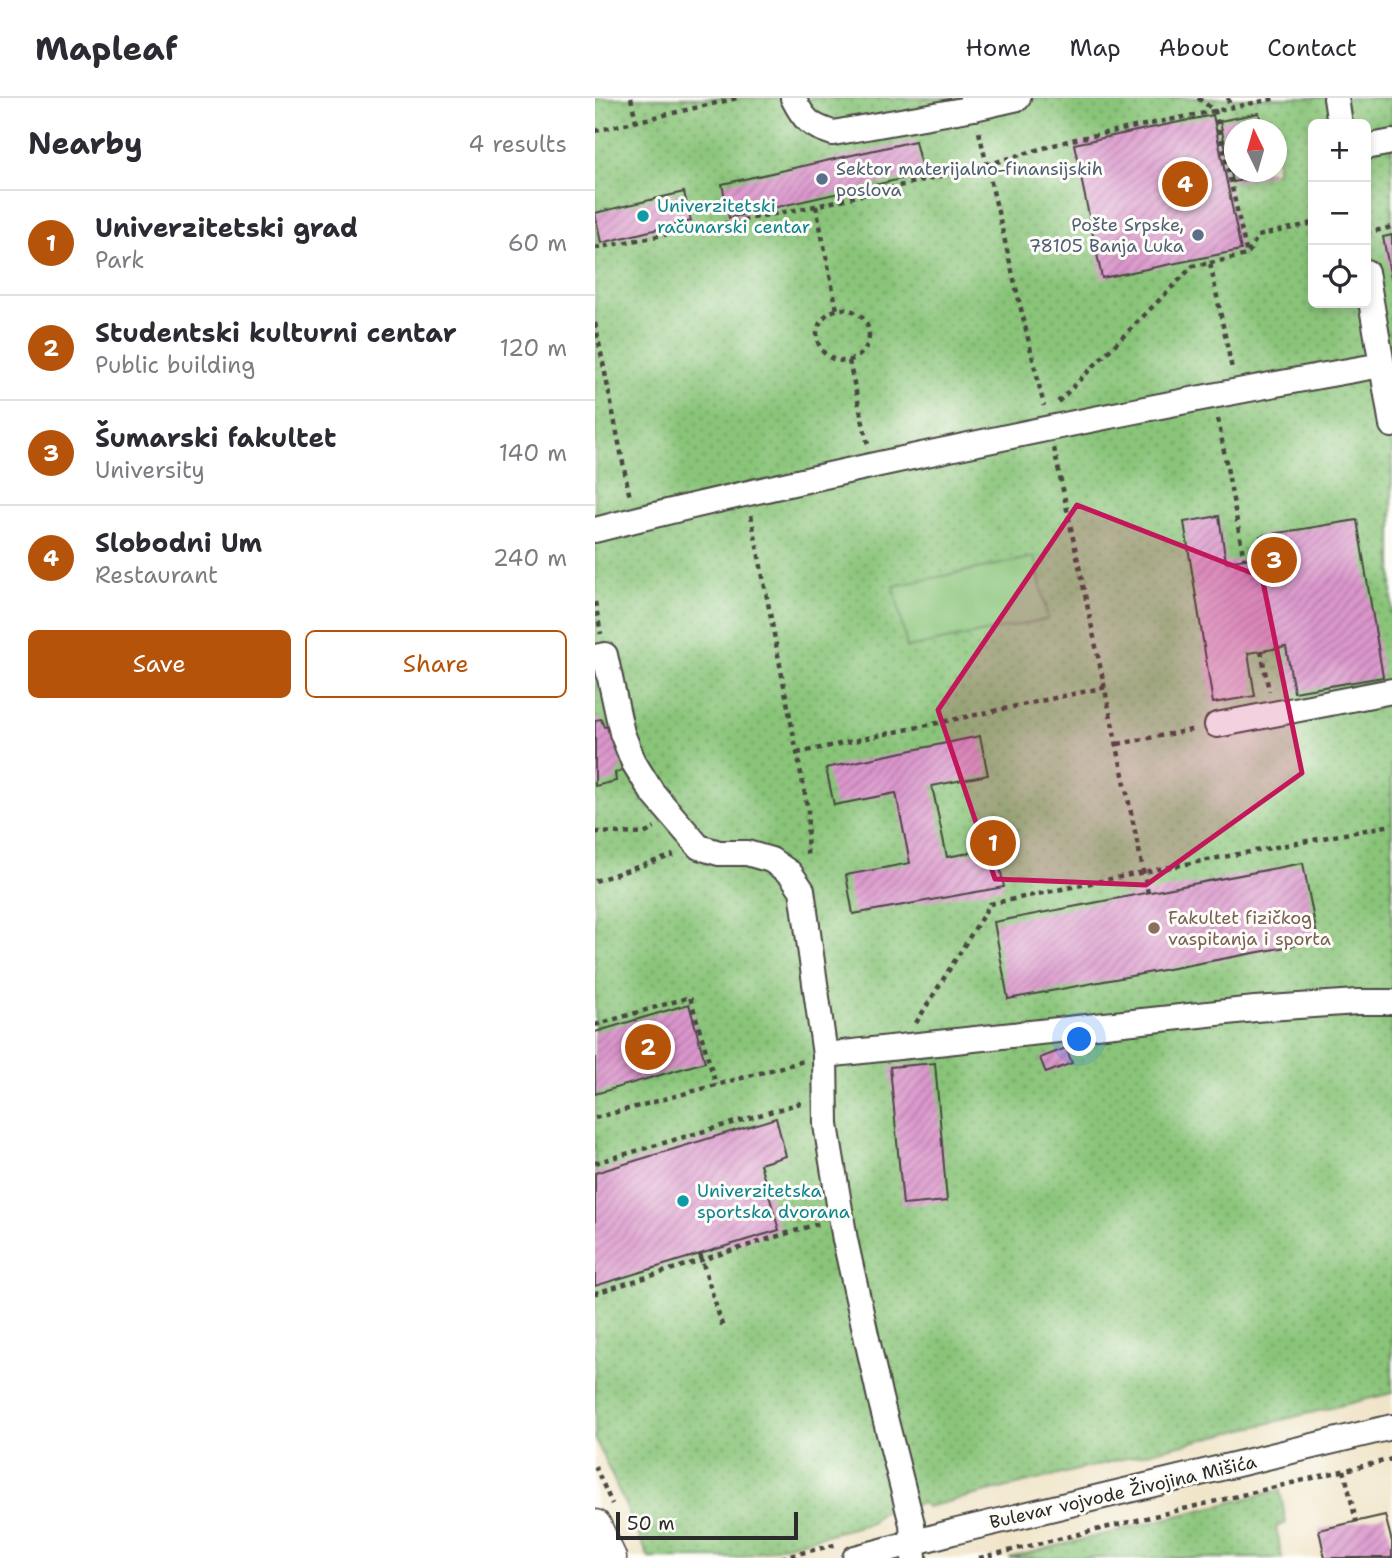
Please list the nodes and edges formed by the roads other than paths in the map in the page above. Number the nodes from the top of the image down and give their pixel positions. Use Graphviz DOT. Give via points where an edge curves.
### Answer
graph roads {
  1 [pos="793,98"];
  2 [pos="1018,98"];
  3 [pos="1336,98"];
  4 [pos="973,103"];
  5 [pos="1339,119"];
  6 [pos="1392,142"];
  7 [pos="1371,146"];
  8 [pos="1371,301"];
  9 [pos="1382,365"];
  10 [pos="1392,425"];
  11 [pos="595,530"];
  12 [pos="600,656"];
  13 [pos="1392,691"];
  14 [pos="1217,725"];
  15 [pos="1392,1002"];
  16 [pos="825,1055"];
  17 [pos="1392,1427"];
  18 [pos="595,1526"];
  19 [pos="914,1550"];
  20 [pos="610,1558"];
  21 [pos="855,1558"];
  1 -- 4 [label="street" via="815,128 833,133"];
  2 -- 4 [label="street"];
  3 -- 5 [label="street"];
  6 -- 7 [label="street"];
  8 -- 9 [label="street"];
  9 -- 10 [label="street"];
  9 -- 11 [label="street" via="1048,421"];
  12 -- 16 [label="street" via="634,763 698,847 771,860 790,873 802,890"];
  13 -- 14 [label="street"];
  15 -- 16 [label="street" via="1255,1009"];
  16 -- 19 [label="street" via="825,1125"];
  17 -- 19 [label="street, Bulevar vojvode Živojina Mišića"];
  18 -- 20 [label="main road"];
  19 -- 21 [label="street, Bulevar vojvode Živojina Mišića"];
}
